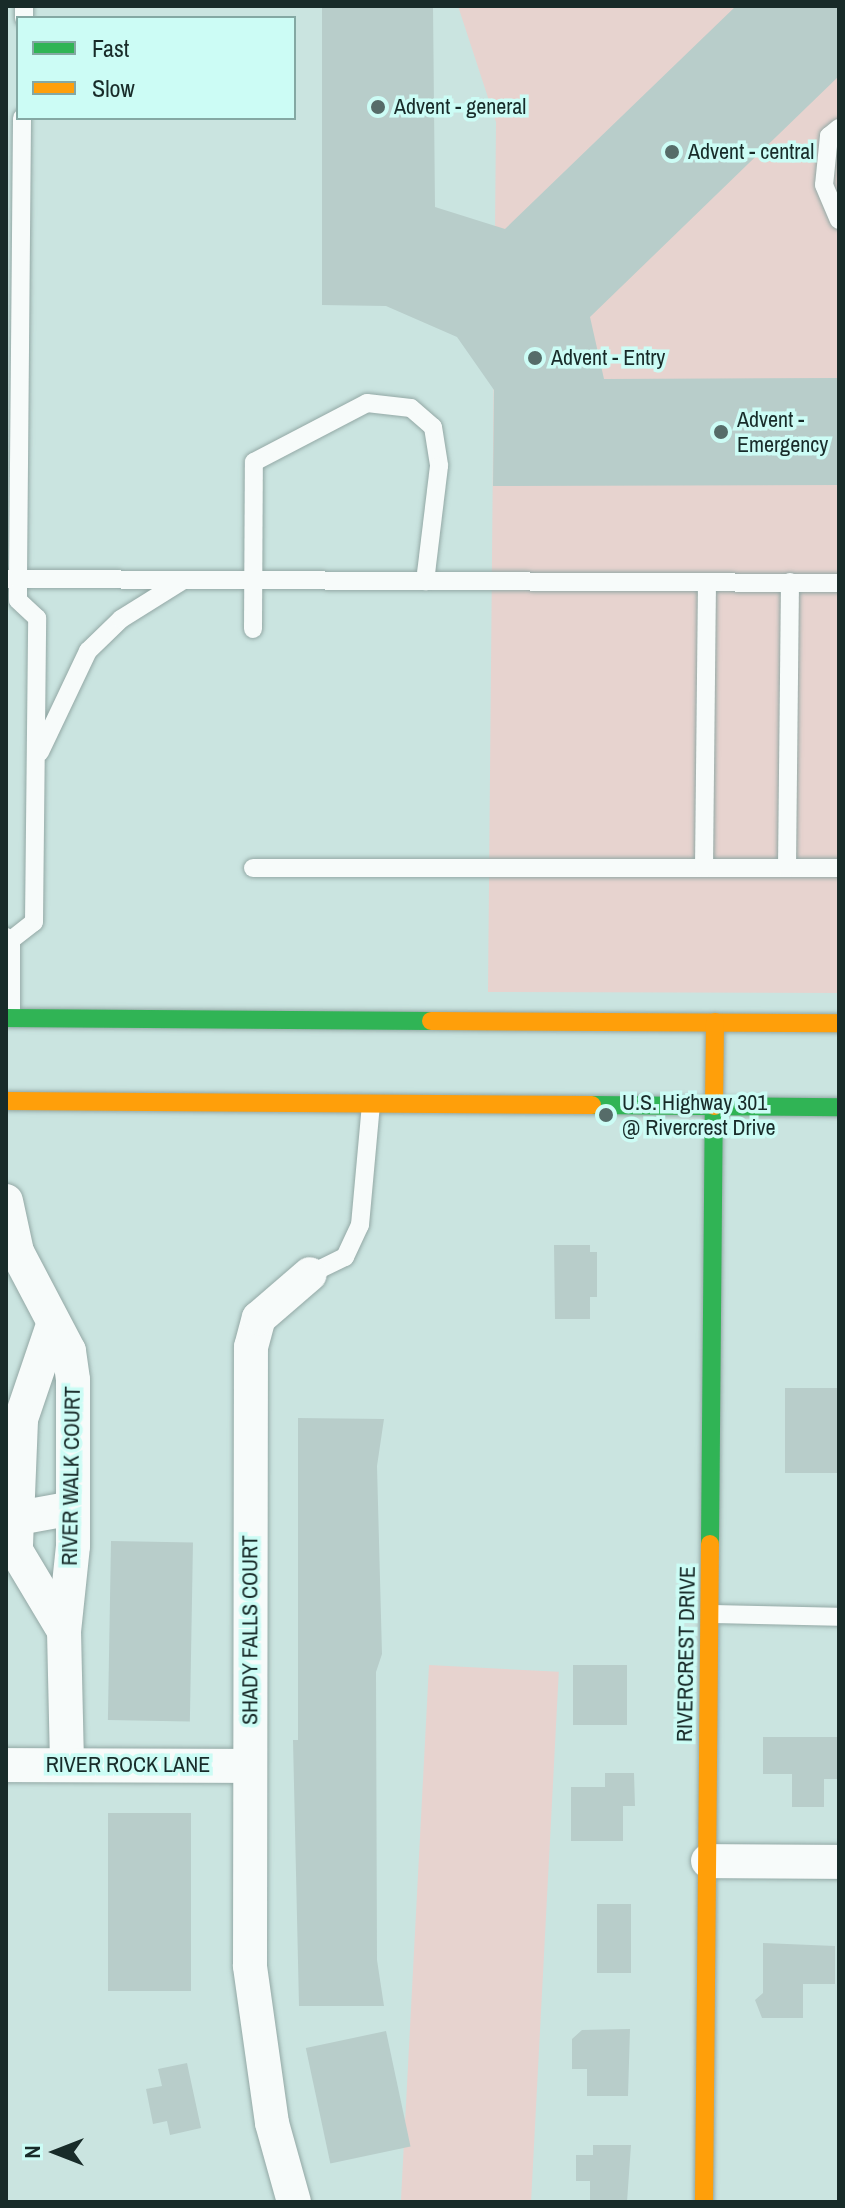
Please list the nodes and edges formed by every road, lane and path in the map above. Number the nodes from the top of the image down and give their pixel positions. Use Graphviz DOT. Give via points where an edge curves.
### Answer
graph roads {
  1 [pos="22,120"];
  2 [pos="839,128"];
  3 [pos="839,220"];
  4 [pos="12,579"];
  5 [pos="184,580"];
  6 [pos="253,580"];
  7 [pos="425,581"];
  8 [pos="707,582"];
  9 [pos="790,582"];
  10 [pos="839,583"];
  11 [pos="12,603"];
  12 [pos="253,629"];
  13 [pos="36,762"];
  14 [pos="253,868"];
  15 [pos="704,868"];
  16 [pos="787,868"];
  17 [pos="839,868"];
  18 [pos="9,938"];
  19 [pos="8,1018"];
  20 [pos="715,1022"];
  21 [pos="839,1023"];
  22 [pos="6,1101"];
  23 [pos="371,1104"];
  24 [pos="714,1106"];
  25 [pos="839,1107"];
  26 [pos="6,1201"];
  27 [pos="310,1274"];
  28 [pos="53,1325"];
  29 [pos="14,1429"];
  30 [pos="73,1508"];
  31 [pos="12,1532"];
  32 [pos="711,1614"];
  33 [pos="839,1617"];
  34 [pos="64,1631"];
  35 [pos="6,1765"];
  36 [pos="67,1765"];
  37 [pos="250,1766"];
  38 [pos="708,1861"];
  39 [pos="839,1862"];
  40 [pos="294,2202"];
  41 [pos="704,2202"];
  1 -- 4 [label="lane"];
  2 -- 3 [label="lane" via="829,136 824,185"];
  4 -- 5 [label="lane"];
  4 -- 11 [label="lane"];
  5 -- 6 [label="lane"];
  5 -- 13 [label="lane" via="121,619 88,651"];
  6 -- 7 [label="lane"];
  6 -- 7 [label="lane" via="254,462 367,403 389,401 411,408 433,427 439,466"];
  6 -- 12 [label="lane"];
  7 -- 8 [label="lane"];
  8 -- 9 [label="lane"];
  8 -- 15 [label="lane"];
  9 -- 10 [label="lane"];
  9 -- 16 [label="lane"];
  11 -- 13 [label="lane" via="37,618"];
  13 -- 18 [label="lane" via="34,922"];
  14 -- 15 [label="lane"];
  15 -- 16 [label="lane"];
  16 -- 17 [label="lane"];
  18 -- 19 [label="lane"];
  19 -- 20 [label="main road"];
  20 -- 21 [label="main road"];
  20 -- 24 [label="main road, RIVERCREST DRIVE"];
  22 -- 23 [label="main road"];
  23 -- 24 [label="main road"];
  23 -- 27 [label="lane, SHADY FALLS COURT" via="360,1225 345,1257"];
  24 -- 25 [label="main road"];
  24 -- 32 [label="main road, RIVERCREST DRIVE"];
  26 -- 28 [label="street, RIVER WALK COURT" via="17,1252"];
  27 -- 37 [label="street, SHADY FALLS COURT" via="259,1318 251,1347"];
  28 -- 29 [label="street, RIVER WALK COURT"];
  28 -- 30 [label="street, RIVER WALK COURT" via="69,1351 73,1380"];
  29 -- 31 [label="street, RIVER WALK COURT"];
  30 -- 31 [label="street"];
  30 -- 34 [label="street, RIVER WALK COURT"];
  31 -- 34 [label="street, RIVER WALK COURT"];
  32 -- 33 [label="lane"];
  32 -- 38 [label="main road, RIVERCREST DRIVE"];
  34 -- 36 [label="street, RIVER WALK COURT"];
  35 -- 36 [label="street, RIVER ROCK LANE"];
  36 -- 37 [label="street, RIVER ROCK LANE"];
  37 -- 40 [label="street, SHADY FALLS COURT" via="250,1966 272,2123"];
  38 -- 39 [label="street"];
  38 -- 41 [label="main road, RIVERCREST DRIVE"];
}
